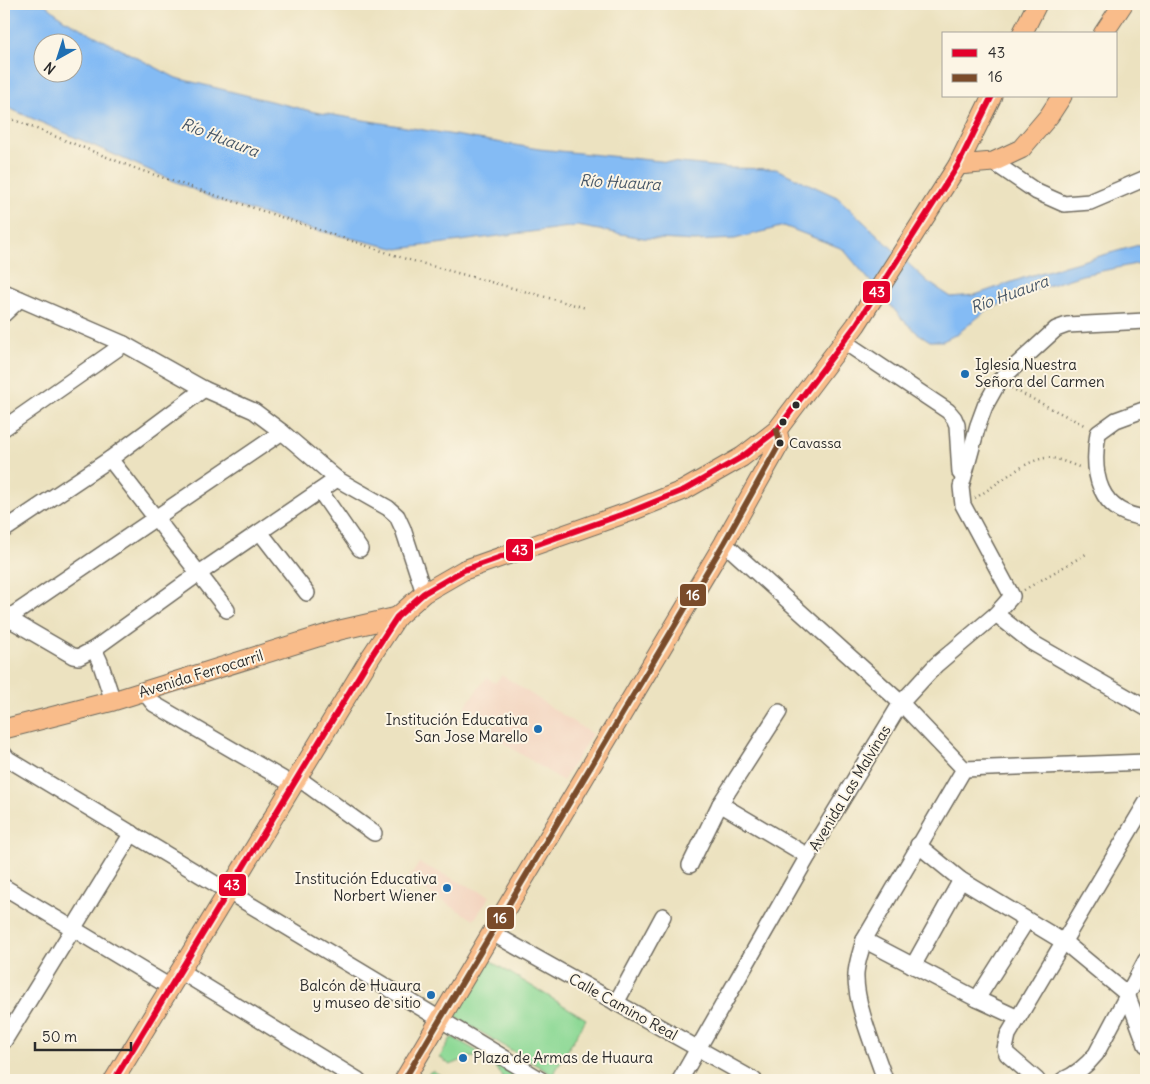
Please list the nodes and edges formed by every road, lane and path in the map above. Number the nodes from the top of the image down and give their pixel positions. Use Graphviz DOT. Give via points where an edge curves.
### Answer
graph roads {
  1 [pos="1037,4"];
  2 [pos="1122,4"];
  3 [pos="1023,32"];
  4 [pos="1104,32"];
  5 [pos="991,98"];
  6 [pos="1061,98"];
  7 [pos="4,116"];
  8 [pos="993,162"];
  9 [pos="958,165"];
  10 [pos="1146,178"];
  11 [pos="4,292"];
  12 [pos="20,299"];
  13 [pos="586,308"];
  14 [pos="4,314"];
  15 [pos="1146,321"];
  16 [pos="843,341"];
  17 [pos="124,344"];
  18 [pos="998,381"];
  19 [pos="204,389"];
  20 [pos="1146,409"];
  21 [pos="4,428"];
  22 [pos="777,430"];
  23 [pos="282,432"];
  24 [pos="1098,433"];
  25 [pos="110,459"];
  26 [pos="1084,468"];
  27 [pos="337,479"];
  28 [pos="961,487"];
  29 [pos="320,491"];
  30 [pos="963,505"];
  31 [pos="156,517"];
  32 [pos="1146,518"];
  33 [pos="4,530"];
  34 [pos="260,532"];
  35 [pos="724,543"];
  36 [pos="360,549"];
  37 [pos="1086,554"];
  38 [pos="198,574"];
  39 [pos="307,592"];
  40 [pos="424,593"];
  41 [pos="1012,596"];
  42 [pos="227,610"];
  43 [pos="996,614"];
  44 [pos="397,617"];
  45 [pos="5,618"];
  46 [pos="94,649"];
  47 [pos="144,692"];
  48 [pos="113,701"];
  49 [pos="902,703"];
  50 [pos="1146,708"];
  51 [pos="779,712"];
  52 [pos="4,729"];
  53 [pos="4,754"];
  54 [pos="1146,762"];
  55 [pos="964,769"];
  56 [pos="295,782"];
  57 [pos="1146,803"];
  58 [pos="720,804"];
  59 [pos="132,833"];
  60 [pos="374,833"];
  61 [pos="918,844"];
  62 [pos="808,856"];
  63 [pos="690,865"];
  64 [pos="961,880"];
  65 [pos="4,887"];
  66 [pos="228,891"];
  67 [pos="663,916"];
  68 [pos="1027,920"];
  69 [pos="73,929"];
  70 [pos="492,933"];
  71 [pos="864,940"];
  72 [pos="1064,942"];
  73 [pos="1146,960"];
  74 [pos="913,966"];
  75 [pos="180,971"];
  76 [pos="170,987"];
  77 [pos="1127,994"];
  78 [pos="977,999"];
  79 [pos="616,1003"];
  80 [pos="1018,1018"];
  81 [pos="440,1020"];
  82 [pos="4,1041"];
  83 [pos="1146,1045"];
  84 [pos="698,1049"];
  85 [pos="115,1080"];
  86 [pos="358,1080"];
  87 [pos="404,1080"];
  88 [pos="541,1080"];
  89 [pos="680,1080"];
  90 [pos="754,1080"];
  91 [pos="885,1080"];
  92 [pos="1036,1080"];
  93 [pos="1063,1080"];
  1 -- 3 [label="main road"];
  2 -- 4 [label="main road"];
  5 -- 9 [label="main road"];
  6 -- 8 [label="main road" via="1021,149"];
  7 -- 13 [label="path" via="136,169 406,259"];
  8 -- 9 [label="main road"];
  8 -- 10 [label="street" via="1037,192 1064,204 1090,202"];
  9 -- 16 [label="main road"];
  11 -- 12 [label="street"];
  12 -- 14 [label="street"];
  12 -- 17 [label="street"];
  15 -- 18 [label="street" via="1067,325 1056,329"];
  16 -- 22 [label="main road"];
  16 -- 28 [label="street" via="954,418"];
  17 -- 19 [label="street"];
  17 -- 21 [label="street"];
  18 -- 24 [label="path"];
  18 -- 28 [label="street" via="978,425"];
  19 -- 23 [label="street" via="254,411"];
  19 -- 25 [label="street"];
  20 -- 24 [label="street" via="1116,420"];
  22 -- 35 [label="main road" via="780,443"];
  22 -- 40 [label="main road" via="742,457 684,490 464,570"];
  23 -- 27 [label="street"];
  23 -- 31 [label="street"];
  24 -- 32 [label="street" via="1094,452 1101,491 1114,506 1131,516"];
  25 -- 31 [label="street"];
  25 -- 33 [label="street"];
  26 -- 30 [label="path" via="1050,458 1036,460"];
  27 -- 29 [label="street"];
  27 -- 40 [label="street" via="397,516"];
  28 -- 30 [label="street"];
  29 -- 34 [label="street"];
  29 -- 36 [label="street"];
  30 -- 41 [label="street"];
  31 -- 38 [label="street"];
  31 -- 45 [label="street"];
  34 -- 38 [label="street"];
  34 -- 39 [label="street"];
  35 -- 49 [label="street"];
  35 -- 70 [label="main road"];
  37 -- 41 [label="path"];
  38 -- 42 [label="street"];
  38 -- 46 [label="street"];
  40 -- 44 [label="main road"];
  41 -- 43 [label="street, Avenida Las Malvinas"];
  43 -- 49 [label="street, Avenida Las Malvinas" via="936,666"];
  43 -- 50 [label="street" via="1031,642"];
  44 -- 47 [label="main road, Avenida Ferrocarril" via="340,630"];
  44 -- 56 [label="main road"];
  45 -- 46 [label="street" via="73,656 79,657"];
  46 -- 48 [label="street"];
  47 -- 48 [label="main road, Avenida Ferrocarril"];
  47 -- 56 [label="street" via="154,704"];
  48 -- 52 [label="main road, Avenida Ferrocarril"];
  49 -- 55 [label="street"];
  49 -- 62 [label="street, Avenida Las Malvinas"];
  51 -- 58 [label="street"];
  53 -- 59 [label="street"];
  54 -- 55 [label="street"];
  55 -- 61 [label="street"];
  56 -- 60 [label="street"];
  56 -- 66 [label="main road"];
  57 -- 72 [label="street"];
  58 -- 62 [label="street"];
  58 -- 63 [label="street"];
  59 -- 66 [label="street"];
  59 -- 69 [label="street"];
  61 -- 64 [label="street"];
  61 -- 71 [label="street"];
  62 -- 84 [label="street, Avenida Las Malvinas"];
  64 -- 68 [label="street"];
  64 -- 74 [label="street"];
  65 -- 69 [label="street"];
  66 -- 75 [label="main road"];
  66 -- 81 [label="street"];
  67 -- 79 [label="street"];
  68 -- 72 [label="street"];
  68 -- 78 [label="street"];
  69 -- 76 [label="street"];
  69 -- 82 [label="street"];
  70 -- 79 [label="street, Calle Camino Real"];
  70 -- 81 [label="main road"];
  71 -- 74 [label="street"];
  71 -- 91 [label="street" via="856,978 860,1004"];
  72 -- 77 [label="street"];
  72 -- 80 [label="street"];
  73 -- 77 [label="street"];
  74 -- 78 [label="street"];
  75 -- 76 [label="main road"];
  75 -- 86 [label="street"];
  76 -- 85 [label="main road"];
  77 -- 83 [label="street"];
  77 -- 93 [label="street" via="1096,1054 1086,1066"];
  78 -- 80 [label="street"];
  79 -- 84 [label="street, Calle Camino Real"];
  80 -- 92 [label="street" via="1008,1035 1005,1049"];
  81 -- 87 [label="main road"];
  81 -- 88 [label="street"];
  84 -- 89 [label="street, Avenida Las Malvinas"];
  84 -- 90 [label="street, Calle Camino Real"];
}
